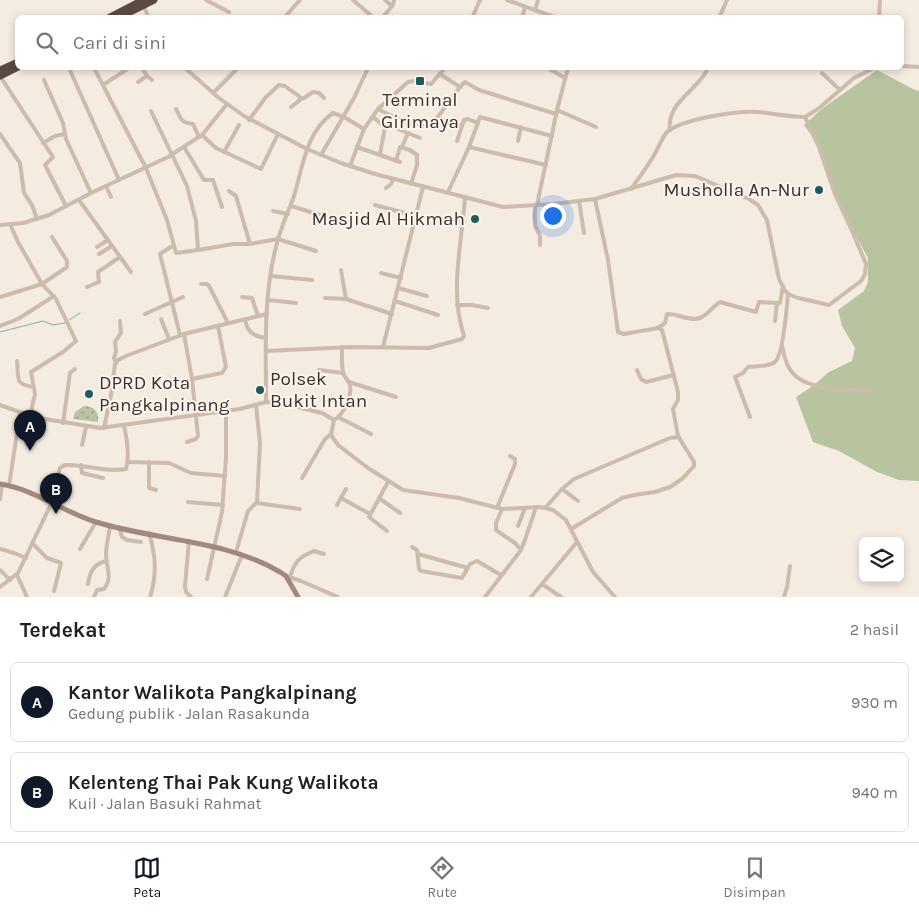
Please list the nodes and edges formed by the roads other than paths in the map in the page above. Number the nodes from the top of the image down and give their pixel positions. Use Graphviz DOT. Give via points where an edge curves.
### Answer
graph roads {
  1 [pos="154,0"];
  2 [pos="206,0"];
  3 [pos="300,0"];
  4 [pos="353,0"];
  5 [pos="386,0"];
  6 [pos="394,0"];
  7 [pos="480,0"];
  8 [pos="507,0"];
  9 [pos="538,0"];
  10 [pos="727,0"];
  11 [pos="880,0"];
  12 [pos="142,2"];
  13 [pos="213,2"];
  14 [pos="392,6"];
  15 [pos="525,7"];
  16 [pos="535,10"];
  17 [pos="229,12"];
  18 [pos="114,15"];
  19 [pos="122,15"];
  20 [pos="148,15"];
  21 [pos="287,15"];
  22 [pos="370,15"];
  23 [pos="384,15"];
  24 [pos="473,15"];
  25 [pos="523,15"];
  26 [pos="549,15"];
  27 [pos="720,15"];
  28 [pos="879,15"];
  29 [pos="15,63"];
  30 [pos="904,66"];
  31 [pos="919,67"];
  32 [pos="15,68"];
  33 [pos="0,70"];
  34 [pos="70,70"];
  35 [pos="95,70"];
  36 [pos="126,70"];
  37 [pos="143,70"];
  38 [pos="187,70"];
  39 [pos="236,70"];
  40 [pos="367,70"];
  41 [pos="443,70"];
  42 [pos="551,70"];
  43 [pos="567,70"];
  44 [pos="707,70"];
  45 [pos="868,70"];
  46 [pos="822,73"];
  47 [pos="440,74"];
  48 [pos="0,76"];
  49 [pos="147,76"];
  50 [pos="565,78"];
  51 [pos="44,80"];
  52 [pos="152,80"];
  53 [pos="138,82"];
  54 [pos="104,85"];
  55 [pos="460,87"];
  56 [pos="840,90"];
  57 [pos="213,93"];
  58 [pos="324,98"];
  59 [pos="300,99"];
  60 [pos="227,104"];
  61 [pos="291,107"];
  62 [pos="176,109"];
  63 [pos="378,109"];
  64 [pos="151,111"];
  65 [pos="556,112"];
  66 [pos="373,116"];
  67 [pos="344,117"];
  68 [pos="805,117"];
  69 [pos="249,120"];
  70 [pos="478,123"];
  71 [pos="238,126"];
  72 [pos="385,126"];
  73 [pos="427,126"];
  74 [pos="462,126"];
  75 [pos="520,127"];
  76 [pos="596,127"];
  77 [pos="364,129"];
  78 [pos="670,130"];
  79 [pos="408,133"];
  80 [pos="0,134"];
  81 [pos="66,134"];
  82 [pos="278,134"];
  83 [pos="200,136"];
  84 [pos="552,136"];
  85 [pos="420,138"];
  86 [pos="457,141"];
  87 [pos="518,141"];
  88 [pos="43,143"];
  89 [pos="184,147"];
  90 [pos="357,147"];
  91 [pos="402,147"];
  92 [pos="469,147"];
  93 [pos="307,149"];
  94 [pos="224,152"];
  95 [pos="173,154"];
  96 [pos="380,154"];
  97 [pos="321,155"];
  98 [pos="546,165"];
  99 [pos="350,166"];
  100 [pos="146,168"];
  101 [pos="393,179"];
  102 [pos="119,180"];
  103 [pos="411,184"];
  104 [pos="106,186"];
  105 [pos="423,186"];
  106 [pos="386,188"];
  107 [pos="632,189"];
  108 [pos="229,191"];
  109 [pos="448,192"];
  110 [pos="91,193"];
  111 [pos="110,197"];
  112 [pos="465,198"];
  113 [pos="595,199"];
  114 [pos="79,200"];
  115 [pos="579,201"];
  116 [pos="375,205"];
  117 [pos="536,205"];
  118 [pos="66,206"];
  119 [pos="291,206"];
  120 [pos="222,207"];
  121 [pos="273,210"];
  122 [pos="288,214"];
  123 [pos="416,216"];
  124 [pos="37,219"];
  125 [pos="452,220"];
  126 [pos="340,221"];
  127 [pos="464,222"];
  128 [pos="10,224"];
  129 [pos="0,225"];
  130 [pos="584,233"];
  131 [pos="52,237"];
  132 [pos="278,239"];
  133 [pos="108,240"];
  134 [pos="250,244"];
  135 [pos="174,245"];
  136 [pos="540,245"];
  137 [pos="112,246"];
  138 [pos="98,247"];
  139 [pos="198,250"];
  140 [pos="316,251"];
  141 [pos="99,254"];
  142 [pos="120,257"];
  143 [pos="341,270"];
  144 [pos="131,272"];
  145 [pos="381,273"];
  146 [pos="271,276"];
  147 [pos="401,278"];
  148 [pos="312,280"];
  149 [pos="42,284"];
  150 [pos="201,284"];
  151 [pos="783,286"];
  152 [pos="87,287"];
  153 [pos="398,288"];
  154 [pos="788,294"];
  155 [pos="54,296"];
  156 [pos="427,296"];
  157 [pos="0,297"];
  158 [pos="182,297"];
  159 [pos="242,297"];
  160 [pos="325,298"];
  161 [pos="346,299"];
  162 [pos="268,300"];
  163 [pos="395,301"];
  164 [pos="172,302"];
  165 [pos="296,303"];
  166 [pos="777,303"];
  167 [pos="457,305"];
  168 [pos="488,308"];
  169 [pos="145,314"];
  170 [pos="267,314"];
  171 [pos="392,314"];
  172 [pos="438,315"];
  173 [pos="258,316"];
  174 [pos="161,319"];
  175 [pos="244,319"];
  176 [pos="120,321"];
  177 [pos="775,322"];
  178 [pos="228,323"];
  179 [pos="0,326"];
  180 [pos="218,326"];
  181 [pos="658,328"];
  182 [pos="182,334"];
  183 [pos="266,338"];
  184 [pos="168,339"];
  185 [pos="781,343"];
  186 [pos="383,347"];
  187 [pos="342,348"];
  188 [pos="266,351"];
  189 [pos="17,361"];
  190 [pos="116,362"];
  191 [pos="75,369"];
  192 [pos="319,370"];
  193 [pos="637,370"];
  194 [pos="343,373"];
  195 [pos="674,375"];
  196 [pos="192,379"];
  197 [pos="349,382"];
  198 [pos="33,387"];
  199 [pos="871,389"];
  200 [pos="396,397"];
  201 [pos="266,402"];
  202 [pos="0,405"];
  203 [pos="256,405"];
  204 [pos="226,411"];
  205 [pos="20,413"];
  206 [pos="195,415"];
  207 [pos="30,416"];
  208 [pos="750,417"];
  209 [pos="336,419"];
  210 [pos="63,422"];
  211 [pos="86,426"];
  212 [pos="124,426"];
  213 [pos="104,428"];
  214 [pos="331,434"];
  215 [pos="371,434"];
  216 [pos="679,437"];
  217 [pos="187,442"];
  218 [pos="82,445"];
  219 [pos="510,456"];
  220 [pos="128,462"];
  221 [pos="149,462"];
  222 [pos="81,465"];
  223 [pos="225,476"];
  224 [pos="103,478"];
  225 [pos="302,478"];
  226 [pos="388,482"];
  227 [pos="1,484"];
  228 [pos="10,486"];
  229 [pos="346,489"];
  230 [pos="562,489"];
  231 [pos="156,490"];
  232 [pos="39,497"];
  233 [pos="341,498"];
  234 [pos="380,498"];
  235 [pos="0,499"];
  236 [pos="578,500"];
  237 [pos="188,502"];
  238 [pos="257,503"];
  239 [pos="51,504"];
  240 [pos="223,505"];
  241 [pos="337,505"];
  242 [pos="536,507"];
  243 [pos="546,507"];
  244 [pos="525,508"];
  245 [pos="300,509"];
  246 [pos="499,509"];
  247 [pos="400,513"];
  248 [pos="370,514"];
  249 [pos="96,522"];
  250 [pos="110,526"];
  251 [pos="518,526"];
  252 [pos="119,528"];
  253 [pos="571,529"];
  254 [pos="387,531"];
  255 [pos="149,534"];
  256 [pos="189,541"];
  257 [pos="140,542"];
  258 [pos="577,542"];
  259 [pos="32,543"];
  260 [pos="214,546"];
  261 [pos="412,547"];
  262 [pos="0,549"];
  263 [pos="80,550"];
  264 [pos="520,550"];
  265 [pos="239,554"];
  266 [pos="324,554"];
  267 [pos="418,554"];
  268 [pos="26,558"];
  269 [pos="106,561"];
  270 [pos="790,566"];
  271 [pos="468,568"];
  272 [pos="0,570"];
  273 [pos="17,575"];
  274 [pos="501,575"];
  275 [pos="288,576"];
  276 [pos="207,579"];
  277 [pos="10,580"];
  278 [pos="88,584"];
  279 [pos="542,584"];
  280 [pos="0,587"];
  281 [pos="54,591"];
  282 [pos="27,597"];
  283 [pos="94,597"];
  284 [pos="150,597"];
  285 [pos="191,597"];
  286 [pos="225,597"];
  287 [pos="298,597"];
  288 [pos="338,597"];
  289 [pos="485,597"];
  290 [pos="531,597"];
  291 [pos="561,597"];
  292 [pos="615,597"];
  293 [pos="784,597"];
  1 -- 12 [label="highway"];
  2 -- 13 [label="street"];
  3 -- 21 [label="street"];
  4 -- 22 [label="street"];
  5 -- 14 [label="street"];
  6 -- 14 [label="street"];
  7 -- 24 [label="street"];
  8 -- 15 [label="street"];
  9 -- 16 [label="street"];
  10 -- 27 [label="street"];
  11 -- 28 [label="street"];
  12 -- 18 [label="highway"];
  12 -- 19 [label="highway"];
  12 -- 20 [label="street"];
  13 -- 17 [label="street"];
  14 -- 23 [label="street"];
  15 -- 16 [label="street"];
  15 -- 25 [label="street"];
  16 -- 26 [label="street"];
  29 -- 33 [label="highway"];
  30 -- 31 [label="street"];
  32 -- 48 [label="highway"];
  34 -- 102 [label="street"];
  35 -- 54 [label="street"];
  36 -- 54 [label="street"];
  37 -- 49 [label="street"];
  38 -- 57 [label="street"];
  39 -- 57 [label="street"];
  40 -- 67 [label="street"];
  41 -- 47 [label="street"];
  42 -- 50 [label="street"];
  43 -- 50 [label="street"];
  44 -- 78 [label="street" via="677,104"];
  45 -- 56 [label="street"];
  46 -- 56 [label="street"];
  47 -- 55 [label="street"];
  47 -- 63 [label="street" via="431,84 410,81 404,84"];
  48 -- 88 [label="street"];
  49 -- 52 [label="street"];
  49 -- 53 [label="street"];
  50 -- 65 [label="street"];
  51 -- 81 [label="street"];
  54 -- 100 [label="street"];
  55 -- 65 [label="street" via="466,82 479,90"];
  55 -- 74 [label="street" via="436,118"];
  56 -- 68 [label="street"];
  57 -- 60 [label="street"];
  58 -- 59 [label="street" via="313,92"];
  59 -- 61 [label="street"];
  59 -- 69 [label="street" via="279,85 261,102"];
  60 -- 69 [label="street"];
  60 -- 83 [label="street"];
  62 -- 83 [label="street" via="183,122 192,124"];
  63 -- 66 [label="street"];
  63 -- 73 [label="street" via="394,118"];
  64 -- 95 [label="street"];
  65 -- 76 [label="street"];
  65 -- 84 [label="street"];
  66 -- 72 [label="street"];
  66 -- 77 [label="street"];
  67 -- 77 [label="street"];
  67 -- 93 [label="street" via="334,113 326,118"];
  67 -- 97 [label="street"];
  68 -- 78 [label="street" via="758,112 724,114"];
  68 -- 154 [label="street" via="834,194 865,260 866,271 858,284 829,306"];
  69 -- 82 [label="street"];
  70 -- 74 [label="street" via="466,119"];
  70 -- 75 [label="street" via="482,117"];
  70 -- 92 [label="street"];
  71 -- 94 [label="street"];
  72 -- 79 [label="street"];
  72 -- 96 [label="street"];
  74 -- 86 [label="street"];
  75 -- 84 [label="street"];
  75 -- 87 [label="street"];
  77 -- 90 [label="street"];
  78 -- 107 [label="street"];
  79 -- 85 [label="street"];
  79 -- 91 [label="street"];
  80 -- 124 [label="street" via="20,163 23,188"];
  81 -- 88 [label="street"];
  81 -- 110 [label="street"];
  82 -- 93 [label="street"];
  82 -- 94 [label="street" via="261,169"];
  83 -- 89 [label="street"];
  83 -- 94 [label="street"];
  84 -- 98 [label="street"];
  88 -- 118 [label="street" via="53,158 45,165"];
  89 -- 95 [label="street"];
  89 -- 120 [label="street" via="205,181 213,180"];
  90 -- 96 [label="street"];
  90 -- 99 [label="street"];
  91 -- 96 [label="street" via="398,162"];
  91 -- 103 [label="street" via="418,156"];
  92 -- 98 [label="street"];
  92 -- 109 [label="street"];
  93 -- 97 [label="street"];
  93 -- 119 [label="street"];
  95 -- 100 [label="street"];
  95 -- 139 [label="street" via="194,210"];
  97 -- 99 [label="street"];
  98 -- 117 [label="street"];
  99 -- 101 [label="street"];
  100 -- 102 [label="street"];
  100 -- 135 [label="street" via="168,220"];
  101 -- 103 [label="street"];
  101 -- 106 [label="street"];
  102 -- 104 [label="street"];
  103 -- 105 [label="street"];
  104 -- 110 [label="street"];
  104 -- 111 [label="street"];
  105 -- 109 [label="street"];
  105 -- 123 [label="street"];
  107 -- 113 [label="street"];
  107 -- 151 [label="street" via="684,174 754,202 767,220"];
  108 -- 134 [label="street" via="236,196"];
  109 -- 112 [label="street"];
  110 -- 114 [label="street"];
  112 -- 117 [label="street" via="507,207"];
  112 -- 127 [label="street"];
  113 -- 115 [label="street"];
  113 -- 181 [label="street" via="618,332 624,334"];
  114 -- 118 [label="street"];
  114 -- 133 [label="street"];
  115 -- 117 [label="street"];
  115 -- 130 [label="street"];
  116 -- 123 [label="street"];
  117 -- 136 [label="street"];
  118 -- 124 [label="street"];
  119 -- 122 [label="street"];
  119 -- 126 [label="street"];
  121 -- 122 [label="street"];
  122 -- 132 [label="street"];
  123 -- 147 [label="street"];
  124 -- 128 [label="street"];
  125 -- 127 [label="street"];
  127 -- 167 [label="street" via="457,272"];
  128 -- 129 [label="street"];
  128 -- 149 [label="street"];
  131 -- 149 [label="street" via="68,264"];
  132 -- 134 [label="street"];
  132 -- 140 [label="street"];
  132 -- 146 [label="street"];
  133 -- 137 [label="street"];
  133 -- 138 [label="street"];
  134 -- 139 [label="street"];
  135 -- 139 [label="street" via="176,254"];
  135 -- 164 [label="street" via="160,254"];
  137 -- 141 [label="street"];
  137 -- 142 [label="street"];
  142 -- 144 [label="street"];
  142 -- 152 [label="street" via="98,272 99,282"];
  143 -- 161 [label="street"];
  145 -- 147 [label="street"];
  146 -- 148 [label="street"];
  146 -- 162 [label="street"];
  147 -- 153 [label="street"];
  149 -- 155 [label="street"];
  149 -- 157 [label="street"];
  150 -- 178 [label="street" via="209,286"];
  151 -- 154 [label="street"];
  151 -- 166 [label="street"];
  153 -- 156 [label="street"];
  153 -- 163 [label="street"];
  154 -- 185 [label="street"];
  155 -- 179 [label="street"];
  155 -- 198 [label="street" via="76,341 32,371"];
  158 -- 164 [label="street"];
  159 -- 173 [label="street" via="252,298"];
  160 -- 161 [label="street"];
  161 -- 171 [label="street"];
  162 -- 165 [label="street"];
  162 -- 170 [label="street"];
  163 -- 171 [label="street"];
  163 -- 172 [label="street"];
  164 -- 169 [label="street"];
  164 -- 182 [label="street"];
  166 -- 177 [label="street"];
  166 -- 181 [label="street" via="759,302 755,312 720,302 697,319 667,314 664,324"];
  167 -- 168 [label="street"];
  167 -- 186 [label="street" via="464,336 462,340 429,348"];
  170 -- 173 [label="street"];
  170 -- 183 [label="street"];
  171 -- 186 [label="street"];
  173 -- 175 [label="street"];
  174 -- 184 [label="street"];
  175 -- 178 [label="street"];
  175 -- 183 [label="street" via="252,334"];
  176 -- 190 [label="street" via="122,333 115,342"];
  178 -- 180 [label="street"];
  180 -- 182 [label="street"];
  180 -- 196 [label="street" via="226,370"];
  181 -- 195 [label="street" via="664,334"];
  182 -- 184 [label="street"];
  182 -- 196 [label="street"];
  183 -- 188 [label="street"];
  184 -- 190 [label="street"];
  185 -- 199 [label="street" via="796,377 812,385"];
  185 -- 208 [label="street" via="774,362 748,367 735,377"];
  186 -- 187 [label="street"];
  187 -- 188 [label="street"];
  187 -- 194 [label="street"];
  188 -- 201 [label="street"];
  189 -- 198 [label="street" via="19,382"];
  190 -- 213 [label="street"];
  191 -- 210 [label="street" via="68,371"];
  192 -- 194 [label="street"];
  193 -- 195 [label="street" via="646,382"];
  194 -- 197 [label="street"];
  195 -- 216 [label="street" via="679,398 673,409"];
  196 -- 206 [label="street"];
  197 -- 200 [label="street"];
  197 -- 209 [label="street" via="346,404"];
  198 -- 207 [label="street" via="35,396"];
  201 -- 203 [label="street"];
  201 -- 209 [label="street" via="322,413"];
  202 -- 205 [label="street"];
  203 -- 204 [label="street"];
  203 -- 238 [label="street" via="260,443"];
  204 -- 206 [label="street"];
  204 -- 223 [label="street"];
  205 -- 207 [label="street"];
  205 -- 228 [label="street"];
  206 -- 212 [label="street"];
  206 -- 217 [label="street" via="197,438"];
  207 -- 210 [label="street"];
  209 -- 214 [label="street"];
  209 -- 215 [label="street"];
  210 -- 211 [label="street"];
  211 -- 213 [label="street"];
  211 -- 218 [label="street"];
  212 -- 213 [label="street"];
  212 -- 220 [label="street"];
  214 -- 225 [label="street"];
  214 -- 226 [label="street" via="338,445"];
  216 -- 230 [label="street" via="583,474"];
  216 -- 253 [label="street" via="694,462 682,479 663,490 622,498"];
  219 -- 246 [label="street" via="515,459 515,464"];
  220 -- 221 [label="street"];
  220 -- 222 [label="street" via="124,470 98,470"];
  221 -- 223 [label="street" via="172,464 191,473"];
  221 -- 231 [label="street" via="149,488"];
  222 -- 224 [label="street" via="82,473"];
  222 -- 232 [label="street" via="62,466 53,492"];
  223 -- 240 [label="street"];
  226 -- 234 [label="street"];
  226 -- 246 [label="street" via="403,490 459,498"];
  227 -- 228 [label="street"];
  227 -- 235 [label="street"];
  228 -- 232 [label="street"];
  229 -- 233 [label="street"];
  230 -- 236 [label="street"];
  230 -- 243 [label="street"];
  232 -- 239 [label="street"];
  233 -- 241 [label="street"];
  233 -- 248 [label="street"];
  234 -- 247 [label="street"];
  234 -- 248 [label="street"];
  237 -- 240 [label="street"];
  238 -- 245 [label="street"];
  238 -- 265 [label="street" via="248,511"];
  239 -- 249 [label="street"];
  239 -- 259 [label="street"];
  240 -- 260 [label="street"];
  242 -- 243 [label="street"];
  242 -- 244 [label="street"];
  242 -- 264 [label="street"];
  243 -- 253 [label="street" via="564,518"];
  244 -- 246 [label="street"];
  244 -- 251 [label="street"];
  246 -- 264 [label="street" via="496,530"];
  248 -- 254 [label="street" via="370,518"];
  249 -- 250 [label="street"];
  249 -- 263 [label="street"];
  250 -- 252 [label="street"];
  250 -- 269 [label="street"];
  252 -- 255 [label="street"];
  252 -- 257 [label="street" via="122,537"];
  253 -- 258 [label="street"];
  255 -- 256 [label="street"];
  255 -- 284 [label="street" via="156,563"];
  256 -- 260 [label="street"];
  256 -- 285 [label="street" via="185,586"];
  258 -- 279 [label="street"];
  258 -- 292 [label="street" via="593,572"];
  259 -- 268 [label="street"];
  259 -- 281 [label="street" via="47,558 61,563"];
  260 -- 265 [label="street"];
  260 -- 276 [label="street"];
  261 -- 267 [label="street"];
  262 -- 268 [label="street"];
  264 -- 274 [label="street"];
  265 -- 275 [label="street"];
  265 -- 286 [label="street"];
  266 -- 275 [label="street" via="314,551 300,558"];
  267 -- 271 [label="street"];
  267 -- 271 [label="street" via="420,571 461,578"];
  268 -- 273 [label="street"];
  269 -- 278 [label="street" via="91,571"];
  269 -- 283 [label="street" via="107,583 104,589 97,590"];
  270 -- 293 [label="street"];
  271 -- 274 [label="street" via="477,562"];
  272 -- 277 [label="street"];
  273 -- 277 [label="street"];
  273 -- 282 [label="street"];
  274 -- 289 [label="street"];
  275 -- 287 [label="street"];
  275 -- 288 [label="street"];
  277 -- 280 [label="street"];
  279 -- 290 [label="street"];
  279 -- 291 [label="street"];
}
